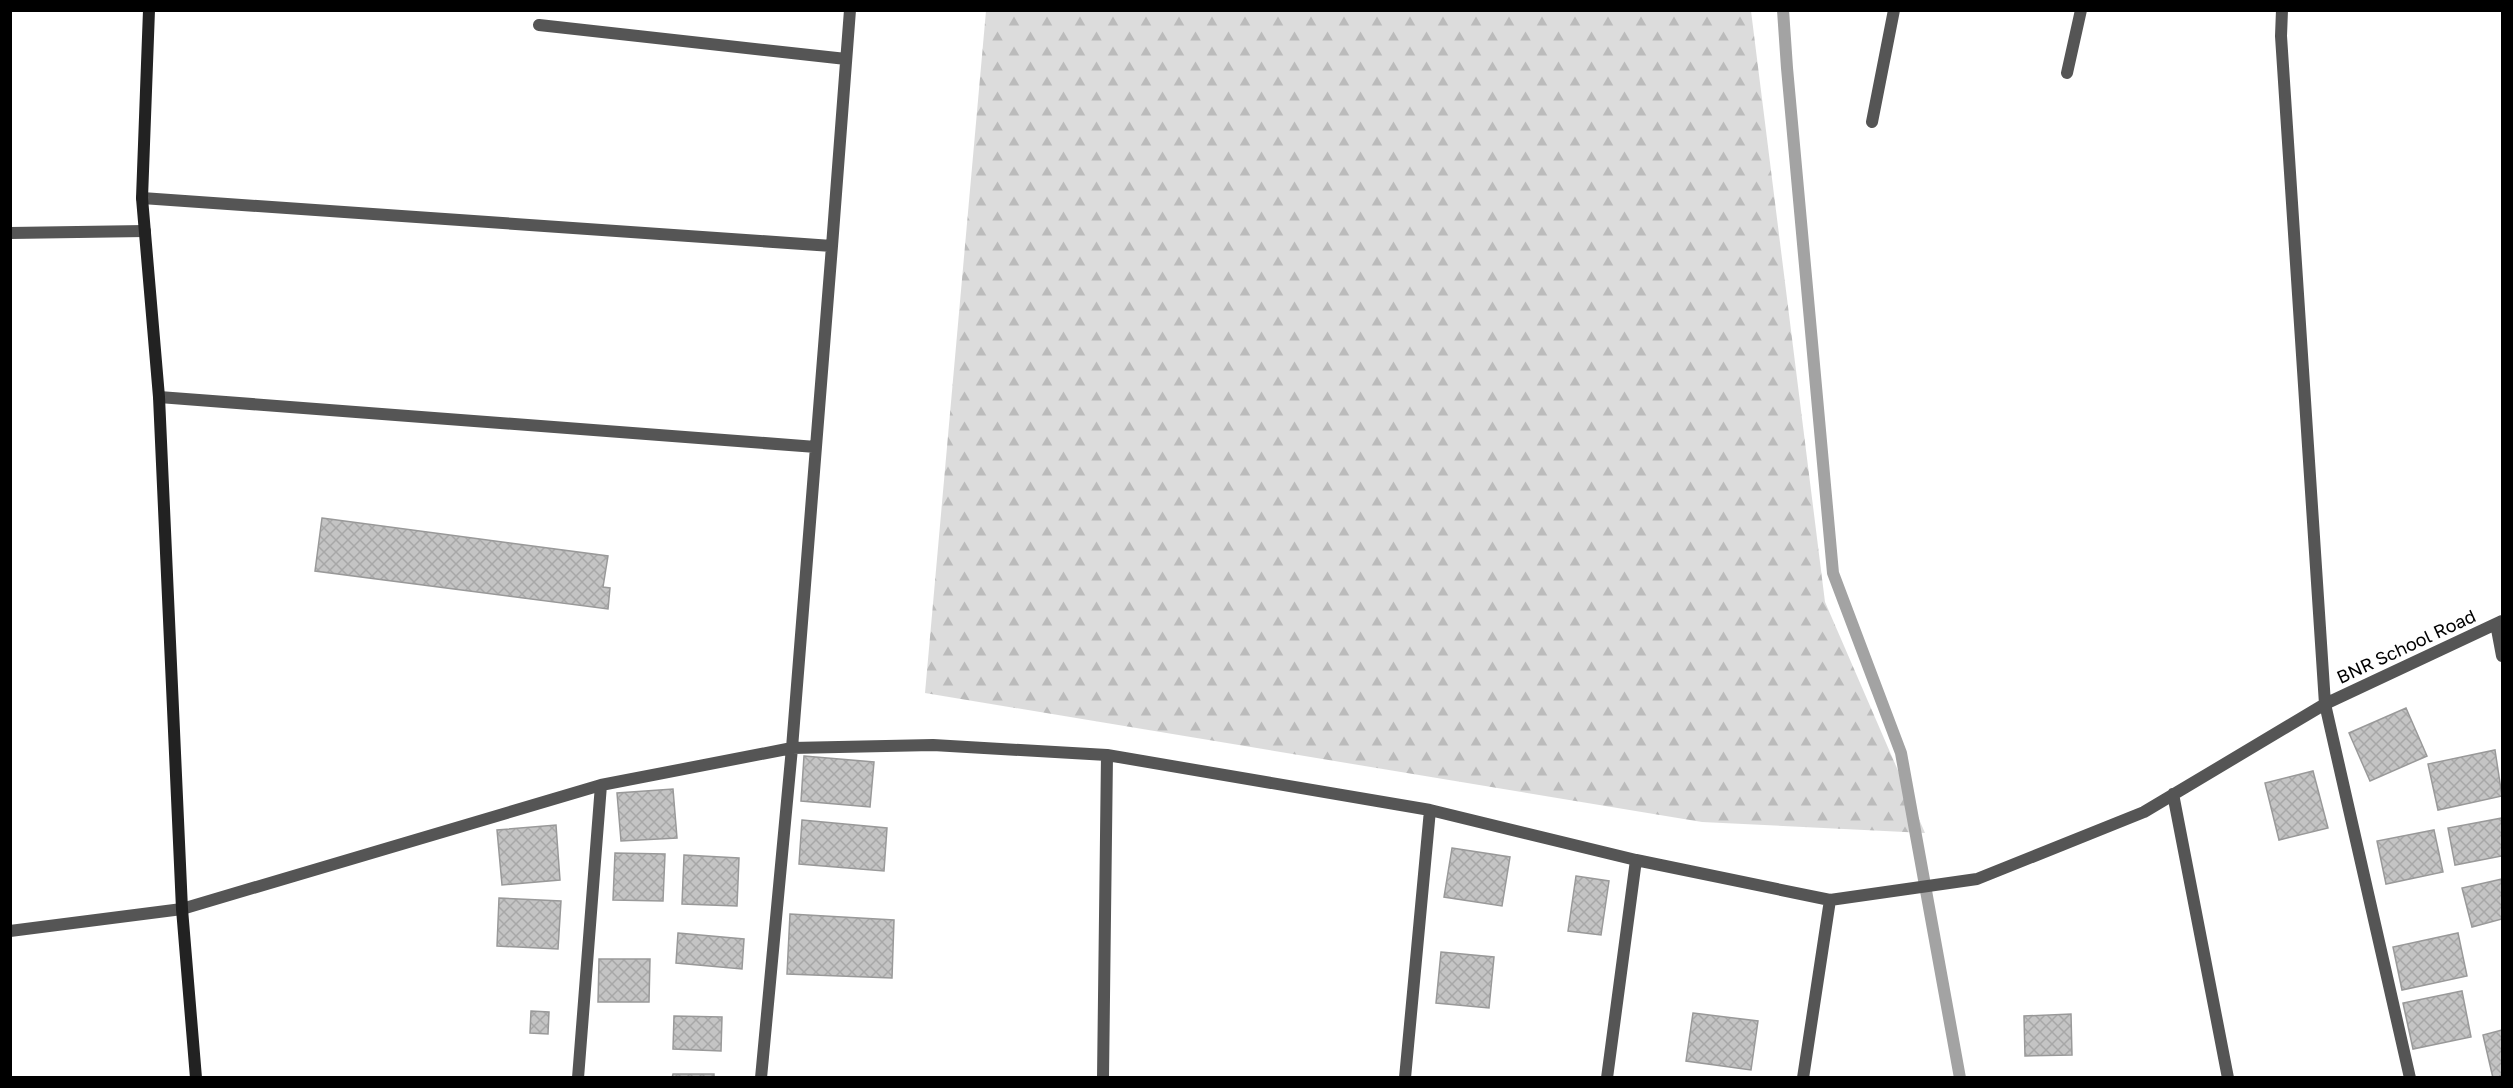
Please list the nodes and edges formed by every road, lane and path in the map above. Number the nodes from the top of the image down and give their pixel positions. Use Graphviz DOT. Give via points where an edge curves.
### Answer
graph roads {
  1 [pos="149,10"];
  2 [pos="850,10"];
  3 [pos="1894,10"];
  4 [pos="2081,10"];
  5 [pos="2282,10"];
  6 [pos="538,25"];
  7 [pos="846,59"];
  8 [pos="2067,73"];
  9 [pos="1872,122"];
  10 [pos="142,198"];
  11 [pos="145,231"];
  12 [pos="10,233"];
  13 [pos="832,246"];
  14 [pos="159,397"];
  15 [pos="816,447"];
  16 [pos="2499,623"];
  17 [pos="2502,656"];
  18 [pos="2325,704"];
  19 [pos="792,748"];
  20 [pos="1107,755"];
  21 [pos="601,785"];
  22 [pos="2173,794"];
  23 [pos="1430,810"];
  24 [pos="1635,860"];
  25 [pos="1830,900"];
  26 [pos="182,909"];
  27 [pos="10,931"];
  28 [pos="196,1077"];
  29 [pos="578,1077"];
  30 [pos="761,1077"];
  31 [pos="1103,1077"];
  32 [pos="1405,1077"];
  33 [pos="1607,1077"];
  34 [pos="1803,1077"];
  35 [pos="2228,1077"];
  36 [pos="2410,1077"];
  1 -- 10 [label="street"];
  2 -- 7 [label="street"];
  3 -- 9 [label="street"];
  4 -- 8 [label="street"];
  5 -- 18 [label="street"];
  6 -- 7 [label="street"];
  7 -- 13 [label="street"];
  10 -- 11 [label="street"];
  10 -- 13 [label="street"];
  11 -- 12 [label="street"];
  11 -- 14 [label="street"];
  13 -- 15 [label="street"];
  14 -- 15 [label="street"];
  14 -- 26 [label="street"];
  15 -- 19 [label="street"];
  16 -- 17 [label="street"];
  16 -- 18 [label="street, BNR School Road"];
  18 -- 22 [label="street, BNR School Road"];
  18 -- 36 [label="street"];
  19 -- 20 [label="street, BNR School Road" via="933,746"];
  19 -- 21 [label="street, BNR School Road"];
  19 -- 30 [label="street"];
  20 -- 23 [label="street, BNR School Road"];
  20 -- 31 [label="street"];
  21 -- 26 [label="street, BNR School Road"];
  21 -- 29 [label="street"];
  22 -- 25 [label="street, BNR School Road" via="2144,812 1977,879"];
  22 -- 35 [label="street"];
  23 -- 24 [label="street, BNR School Road"];
  23 -- 32 [label="street"];
  24 -- 25 [label="street, BNR School Road"];
  24 -- 33 [label="street"];
  25 -- 34 [label="street"];
  26 -- 27 [label="street, BNR School Road"];
  26 -- 28 [label="street"];
}
